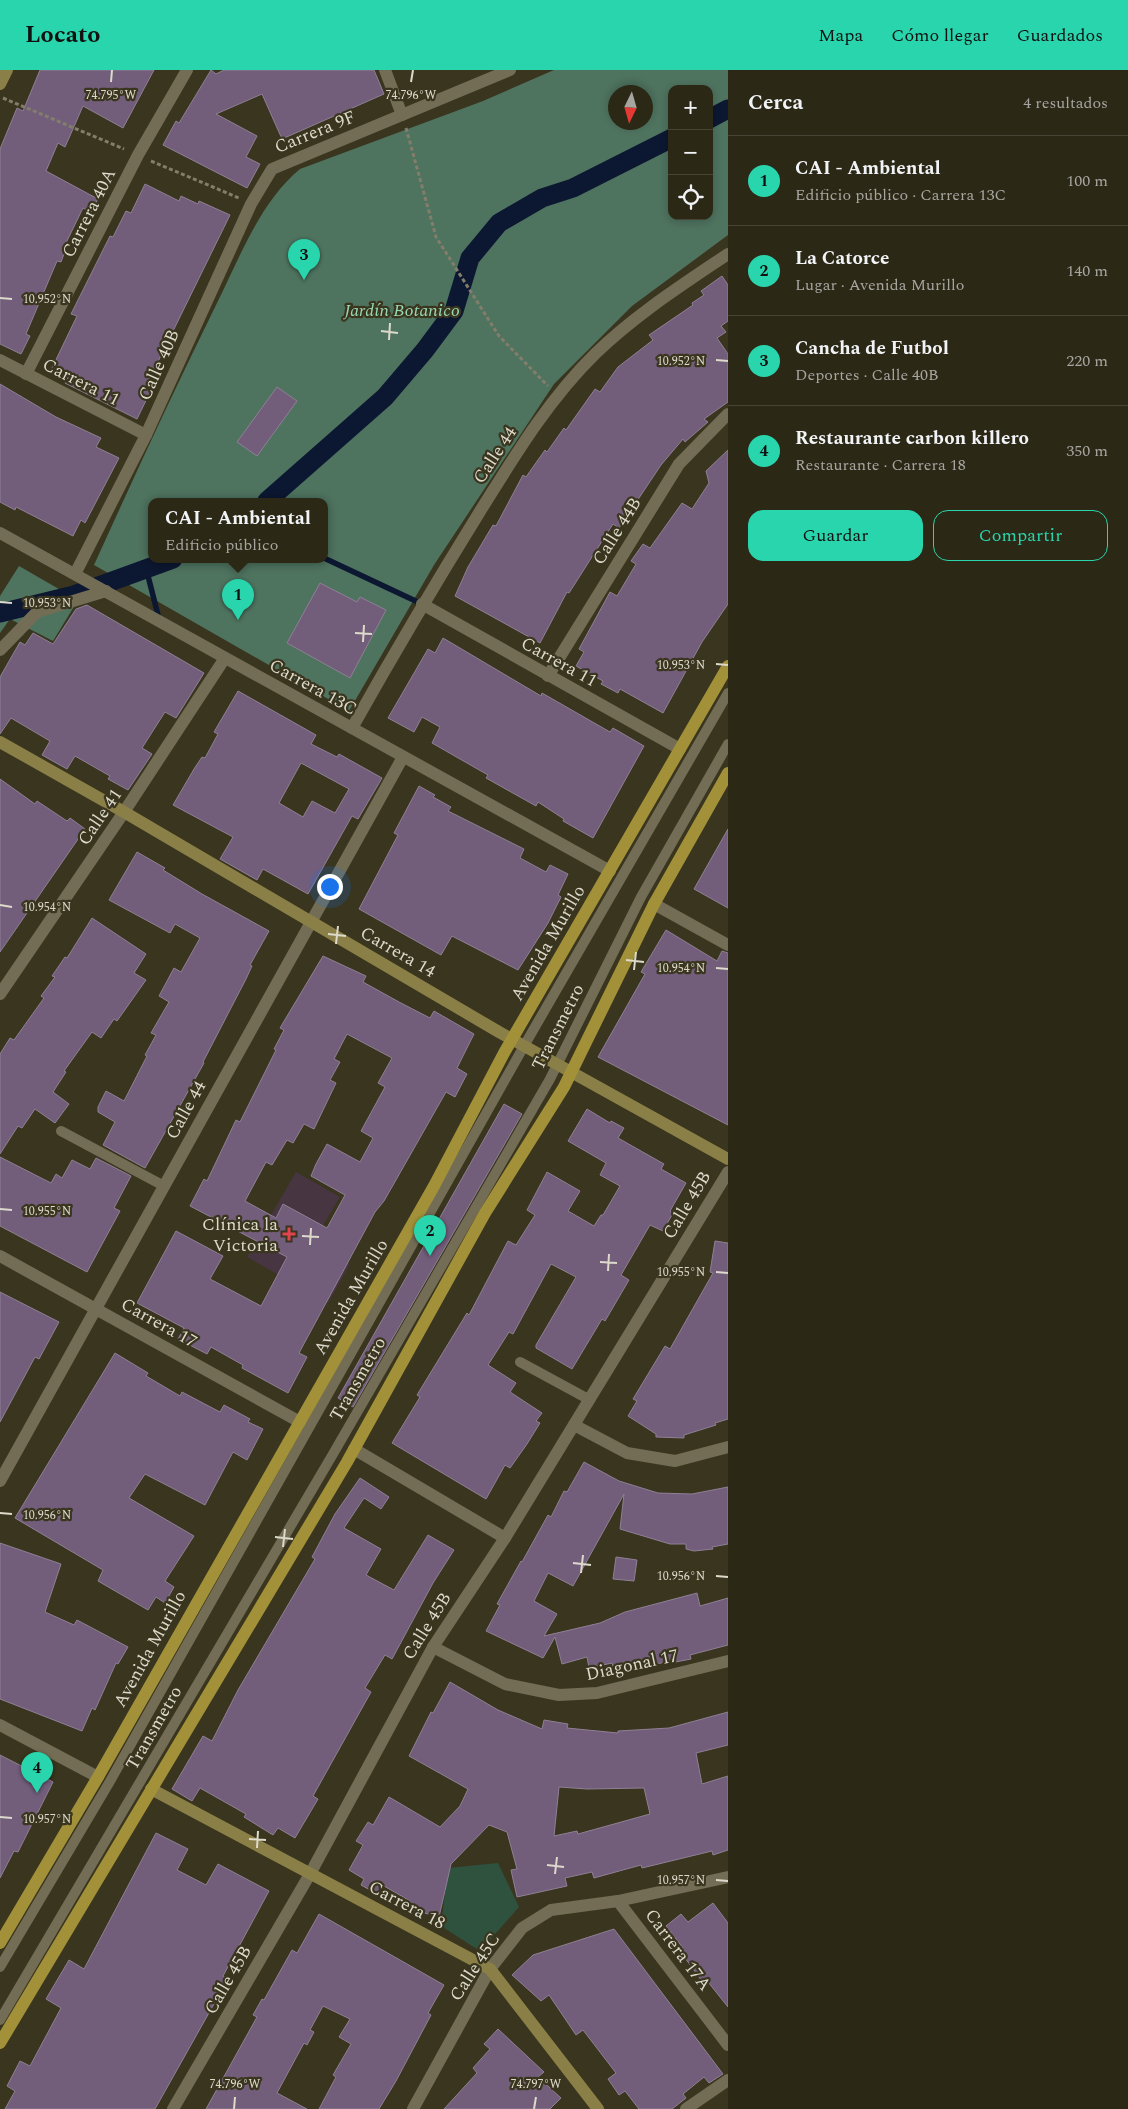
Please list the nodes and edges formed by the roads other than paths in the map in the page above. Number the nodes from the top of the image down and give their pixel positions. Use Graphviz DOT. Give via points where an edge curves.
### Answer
graph roads {
  1 [pos="7,70"];
  2 [pos="187,70"];
  3 [pos="385,70"];
  4 [pos="510,70"];
  5 [pos="0,84"];
  6 [pos="402,115"];
  7 [pos="272,169"];
  8 [pos="728,254"];
  9 [pos="0,360"];
  10 [pos="26,374"];
  11 [pos="728,414"];
  12 [pos="146,435"];
  13 [pos="0,533"];
  14 [pos="79,577"];
  15 [pos="104,590"];
  16 [pos="422,604"];
  17 [pos="2,646"];
  18 [pos="225,658"];
  19 [pos="728,666"];
  20 [pos="548,676"];
  21 [pos="728,693"];
  22 [pos="352,728"];
  23 [pos="0,742"];
  24 [pos="728,744"];
  25 [pos="680,749"];
  26 [pos="403,756"];
  27 [pos="728,773"];
  28 [pos="124,812"];
  29 [pos="610,871"];
  30 [pos="654,904"];
  31 [pos="310,921"];
  32 [pos="728,945"];
  33 [pos="0,994"];
  34 [pos="512,1039"];
  35 [pos="524,1046"];
  36 [pos="558,1065"];
  37 [pos="572,1073"];
  38 [pos="61,1130"];
  39 [pos="728,1159"];
  40 [pos="728,1172"];
  41 [pos="164,1186"];
  42 [pos="0,1256"];
  43 [pos="95,1308"];
  44 [pos="520,1362"];
  45 [pos="590,1400"];
  46 [pos="300,1422"];
  47 [pos="574,1425"];
  48 [pos="728,1447"];
  49 [pos="354,1449"];
  50 [pos="0,1481"];
  51 [pos="506,1538"];
  52 [pos="433,1647"];
  53 [pos="728,1661"];
  54 [pos="0,1725"];
  55 [pos="98,1777"];
  56 [pos="151,1789"];
  57 [pos="310,1874"];
  58 [pos="726,1880"];
  59 [pos="618,1901"];
  60 [pos="0,1943"];
  61 [pos="0,1967"];
  62 [pos="490,1969"];
  63 [pos="0,2020"];
  64 [pos="0,2043"];
  65 [pos="728,2045"];
  66 [pos="728,2080"];
  67 [pos="173,2109"];
  68 [pos="412,2109"];
  69 [pos="598,2109"];
  70 [pos="686,2109"];
  1 -- 5 [label="street"];
  2 -- 10 [label="street, Carrera 40A" via="138,155"];
  3 -- 6 [label="street"];
  4 -- 6 [label="street, Carrera 9F"];
  6 -- 7 [label="street, Carrera 9F"];
  7 -- 12 [label="street, Calle 40B" via="251,204"];
  8 -- 16 [label="street, Calle 44" via="634,319 557,395 521,445"];
  9 -- 10 [label="street, Carrera 11"];
  10 -- 12 [label="street, Carrera 11"];
  11 -- 20 [label="street, Calle 44B" via="679,464"];
  12 -- 14 [label="street, Calle 40B"];
  13 -- 14 [label="street, Carrera 13C"];
  14 -- 15 [label="street, Carrera 13C"];
  15 -- 17 [label="street" via="37,612"];
  15 -- 18 [label="street, Carrera 13C"];
  16 -- 20 [label="street, Carrera 11"];
  16 -- 22 [label="street, Calle 44"];
  18 -- 22 [label="street, Carrera 13C"];
  18 -- 28 [label="street, Calle 41"];
  19 -- 25 [label="main road, Avenida Murillo"];
  20 -- 25 [label="street, Carrera 11"];
  21 -- 35 [label="lane, Transmetro"];
  22 -- 26 [label="street, Carrera 13C"];
  23 -- 28 [label="street, Carrera 14"];
  24 -- 36 [label="lane, Transmetro" via="641,896"];
  25 -- 29 [label="main road, Avenida Murillo"];
  26 -- 29 [label="street, Carrera 13C"];
  26 -- 31 [label="street, Calle 44"];
  27 -- 30 [label="main road"];
  28 -- 31 [label="street, Carrera 14"];
  28 -- 33 [label="street, Calle 41"];
  29 -- 34 [label="main road, Avenida Murillo"];
  30 -- 32 [label="street"];
  30 -- 37 [label="main road"];
  31 -- 34 [label="street, Carrera 14"];
  31 -- 41 [label="street, Calle 44"];
  34 -- 35 [label="street, Carrera 14"];
  34 -- 46 [label="main road, Avenida Murillo" via="434,1186"];
  35 -- 36 [label="street, Carrera 14"];
  35 -- 61 [label="lane, Transmetro" via="134,1740"];
  36 -- 37 [label="street, Carrera 14"];
  36 -- 63 [label="lane, Transmetro" via="334,1454"];
  37 -- 39 [label="street, Carrera 14"];
  37 -- 49 [label="main road" via="485,1213"];
  38 -- 41 [label="lane"];
  40 -- 45 [label="street, Calle 45B"];
  41 -- 43 [label="street, Calle 44"];
  42 -- 43 [label="street, Carrera 17"];
  43 -- 46 [label="street, Carrera 17"];
  43 -- 50 [label="street, Calle 44"];
  44 -- 45 [label="lane"];
  45 -- 47 [label="street, Calle 45B"];
  46 -- 55 [label="main road, Avenida Murillo"];
  47 -- 48 [label="street" via="627,1453 675,1461"];
  47 -- 51 [label="street, Calle 45B"];
  49 -- 51 [label="street"];
  49 -- 56 [label="main road"];
  51 -- 52 [label="street, Calle 45B"];
  52 -- 53 [label="street, Diagonal 17" via="505,1684 559,1695 597,1693"];
  52 -- 57 [label="street, Calle 45B"];
  54 -- 55 [label="street"];
  55 -- 60 [label="main road, Avenida Murillo"];
  56 -- 57 [label="street, Carrera 18"];
  56 -- 64 [label="main road"];
  57 -- 62 [label="street, Carrera 18"];
  57 -- 67 [label="street, Calle 45B"];
  58 -- 59 [label="street, Calle 45C"];
  59 -- 62 [label="street, Calle 45C" via="551,1910 522,1928"];
  59 -- 65 [label="street, Carrera 17A"];
  62 -- 68 [label="street, Calle 45C"];
  62 -- 69 [label="street, Carrera 18"];
  66 -- 70 [label="street"];
}
